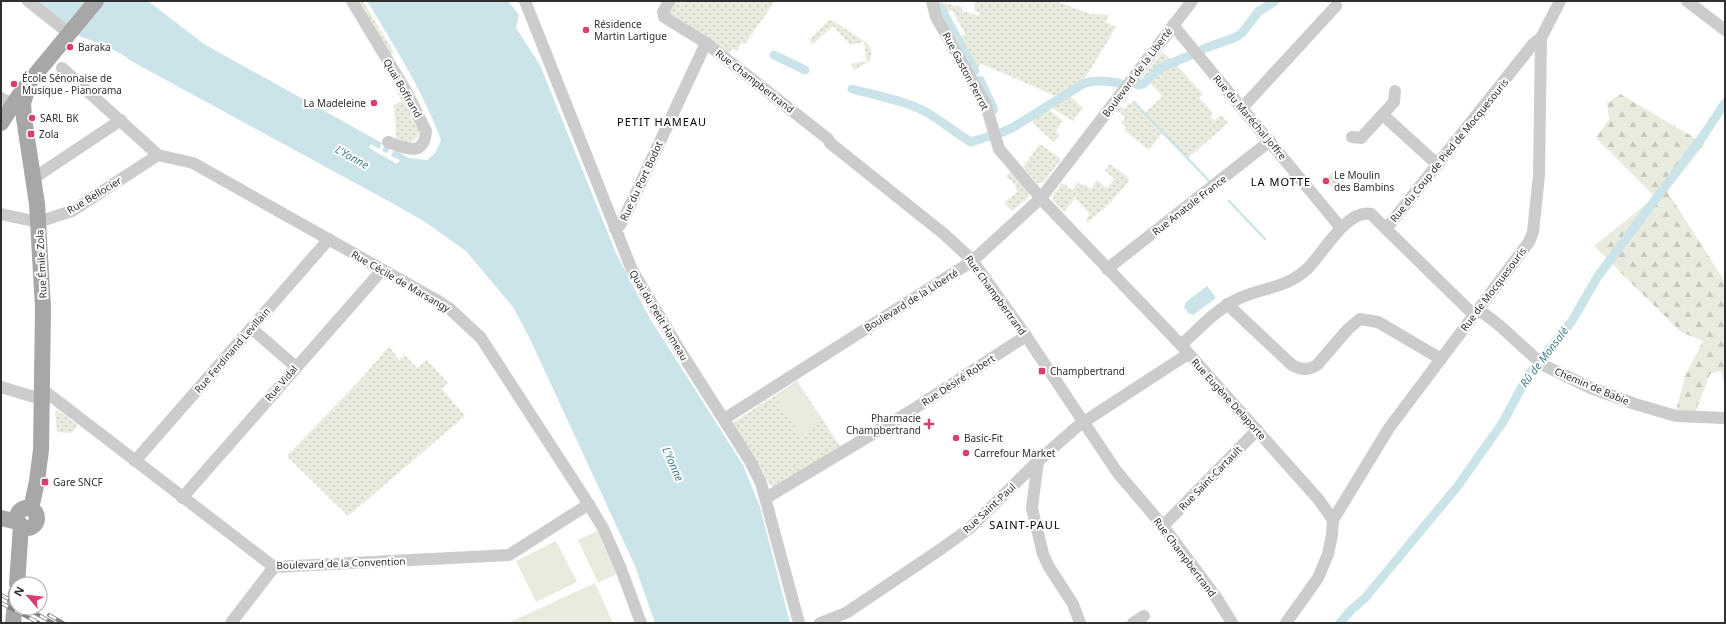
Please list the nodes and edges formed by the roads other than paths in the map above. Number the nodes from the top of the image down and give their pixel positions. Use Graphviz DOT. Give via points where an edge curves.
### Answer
graph roads {
  1 [pos="28,1"];
  2 [pos="96,1"];
  3 [pos="352,1"];
  4 [pos="525,1"];
  5 [pos="932,1"];
  6 [pos="1192,1"];
  7 [pos="1560,1"];
  8 [pos="1687,1"];
  9 [pos="1336,6"];
  10 [pos="666,7"];
  11 [pos="1173,26"];
  12 [pos="1725,30"];
  13 [pos="71,32"];
  14 [pos="1541,38"];
  15 [pos="706,43"];
  16 [pos="62,68"];
  17 [pos="30,81"];
  18 [pos="1395,91"];
  19 [pos="1242,108"];
  20 [pos="6,110"];
  21 [pos="1383,115"];
  22 [pos="24,118"];
  23 [pos="121,120"];
  24 [pos="1352,137"];
  25 [pos="1270,141"];
  26 [pos="388,142"];
  27 [pos="158,154"];
  28 [pos="1438,165"];
  29 [pos="34,178"];
  30 [pos="1041,198"];
  31 [pos="1,214"];
  32 [pos="38,222"];
  33 [pos="1341,228"];
  34 [pos="1386,229"];
  35 [pos="615,230"];
  36 [pos="329,239"];
  37 [pos="972,260"];
  38 [pos="1107,269"];
  39 [pos="382,270"];
  40 [pos="1227,304"];
  41 [pos="1476,312"];
  42 [pos="251,328"];
  43 [pos="1026,336"];
  44 [pos="1184,350"];
  45 [pos="1440,359"];
  46 [pos="296,367"];
  47 [pos="1,388"];
  48 [pos="41,394"];
  49 [pos="1725,418"];
  50 [pos="724,419"];
  51 [pos="1083,422"];
  52 [pos="1257,430"];
  53 [pos="135,461"];
  54 [pos="1038,461"];
  55 [pos="182,498"];
  56 [pos="766,498"];
  57 [pos="589,504"];
  58 [pos="1,518"];
  59 [pos="1333,520"];
  60 [pos="23,525"];
  61 [pos="1163,526"];
  62 [pos="274,568"];
  63 [pos="18,576"];
  64 [pos="25,576"];
  65 [pos="1144,616"];
  66 [pos="231,623"];
  67 [pos="641,623"];
  68 [pos="800,623"];
  69 [pos="820,623"];
  70 [pos="1080,623"];
  71 [pos="1133,623"];
  72 [pos="1232,623"];
  73 [pos="1286,623"];
  1 -- 13 [label="street"];
  2 -- 13 [label="main road, Rue Émile Zola"];
  3 -- 26 [label="street, Quai Boffrand" via="403,86 426,131 421,146 414,150"];
  4 -- 35 [label="street, Quai du Petit Hameau"];
  5 -- 30 [label="street, Rue Gaston Perrot" via="936,16 986,105 999,149"];
  6 -- 11 [label="street, Boulevard de la Liberté"];
  7 -- 14 [label="street, Rue de Mocquesouris"];
  8 -- 12 [label="street"];
  9 -- 19 [label="street"];
  10 -- 15 [label="street, Rue Champbertrand" via="664,17"];
  11 -- 19 [label="street, Rue du Maréchal Joffre"];
  11 -- 30 [label="street, Boulevard de la Liberté"];
  13 -- 17 [label="main road, Rue Émile Zola"];
  14 -- 28 [label="street, Rue du Coup de Pied de Mocquesouris" via="1533,44"];
  14 -- 41 [label="street, Rue de Mocquesouris" via="1540,168 1533,232 1523,251"];
  15 -- 35 [label="street, Rue du Port Bodot" via="627,212"];
  15 -- 37 [label="street, Rue Champbertrand" via="828,139"];
  16 -- 23 [label="street, Rue Cécile de Marsangy"];
  17 -- 20 [label="main road"];
  17 -- 22 [label="main road, Rue Émile Zola" via="24,97"];
  18 -- 21 [label="street" via="1394,102"];
  19 -- 25 [label="street, Rue du Maréchal Joffre"];
  20 -- 22 [label="main road"];
  21 -- 24 [label="street" via="1361,138"];
  21 -- 28 [label="street"];
  22 -- 29 [label="main road, Rue Émile Zola"];
  23 -- 27 [label="street, Rue Cécile de Marsangy"];
  23 -- 29 [label="street"];
  25 -- 33 [label="street, Rue du Maréchal Joffre"];
  25 -- 38 [label="street, Rue Anatole France"];
  27 -- 32 [label="street, Rue Bellocier" via="72,211"];
  27 -- 36 [label="street, Rue Cécile de Marsangy" via="191,162"];
  28 -- 34 [label="street, Rue du Coup de Pied de Mocquesouris"];
  29 -- 32 [label="main road, Rue Émile Zola"];
  30 -- 37 [label="street, Boulevard de la Liberté"];
  30 -- 38 [label="street, Rue Eugène Delaporte"];
  31 -- 32 [label="street"];
  32 -- 48 [label="main road, Rue Émile Zola" via="43,308"];
  33 -- 34 [label="street, Rue du Coup de Pied de Mocquesouris" via="1354,217 1365,213 1371,214"];
  33 -- 40 [label="street, Rue du Coup de Pied de Mocquesouris" via="1301,274 1283,285 1241,297"];
  34 -- 41 [label="street, Chemin de Babie"];
  35 -- 50 [label="street, Quai du Petit Hameau" via="632,270"];
  36 -- 39 [label="street, Rue Cécile de Marsangy"];
  36 -- 42 [label="street, Rue Ferdinand Levillain"];
  37 -- 43 [label="street, Rue Champbertrand"];
  37 -- 50 [label="street, Boulevard de la Liberté"];
  38 -- 44 [label="street, Rue Eugène Delaporte"];
  39 -- 46 [label="street, Rue Vidal"];
  39 -- 57 [label="street, Rue Cécile de Marsangy" via="440,302 481,338"];
  40 -- 44 [label="street, Rue du Coup de Pied de Mocquesouris"];
  40 -- 45 [label="street" via="1288,362 1301,369 1317,365 1348,329 1360,320 1378,322"];
  41 -- 45 [label="street, Rue de Mocquesouris"];
  41 -- 49 [label="street, Chemin de Babie" via="1499,325 1540,361 1591,388 1676,416"];
  42 -- 46 [label="street"];
  42 -- 53 [label="street, Rue Ferdinand Levillain"];
  43 -- 51 [label="street, Rue Champbertrand"];
  43 -- 56 [label="street, Rue Désiré Robert" via="910,412"];
  44 -- 51 [label="street, Rue Saint-Paul"];
  44 -- 52 [label="street, Rue Eugène Delaporte"];
  45 -- 59 [label="street, Rue de Mocquesouris" via="1389,428"];
  46 -- 55 [label="street, Rue Vidal"];
  47 -- 48 [label="street"];
  48 -- 53 [label="street, Boulevard de la Convention"];
  48 -- 60 [label="main road, Rue Émile Zola" via="43,429 31,509 37,518 34,525"];
  50 -- 56 [label="street, Quai du Petit Hameau" via="750,461"];
  51 -- 54 [label="street, Rue Saint-Paul"];
  51 -- 61 [label="street, Rue Champbertrand" via="1117,472"];
  52 -- 59 [label="street, Rue Eugène Delaporte" via="1319,500"];
  52 -- 61 [label="street, Rue Saint-Cartault"];
  53 -- 55 [label="street, Boulevard de la Convention"];
  54 -- 69 [label="street, Rue Saint-Paul" via="970,528 846,613"];
  54 -- 70 [label="street" via="1032,508 1043,554 1073,604"];
  55 -- 62 [label="street, Boulevard de la Convention"];
  56 -- 68 [label="street, Quai du Petit Hameau"];
  57 -- 62 [label="street, Boulevard de la Convention" via="510,555"];
  57 -- 67 [label="street, Rue Cécile de Marsangy" via="621,569"];
  58 -- 60 [label="main road"];
  59 -- 73 [label="street" via="1325,564"];
  60 -- 63 [label="main road"];
  60 -- 64 [label="main road"];
  61 -- 72 [label="street, Rue Champbertrand" via="1216,597"];
  62 -- 66 [label="street"];
  65 -- 71 [label="street"];
}
